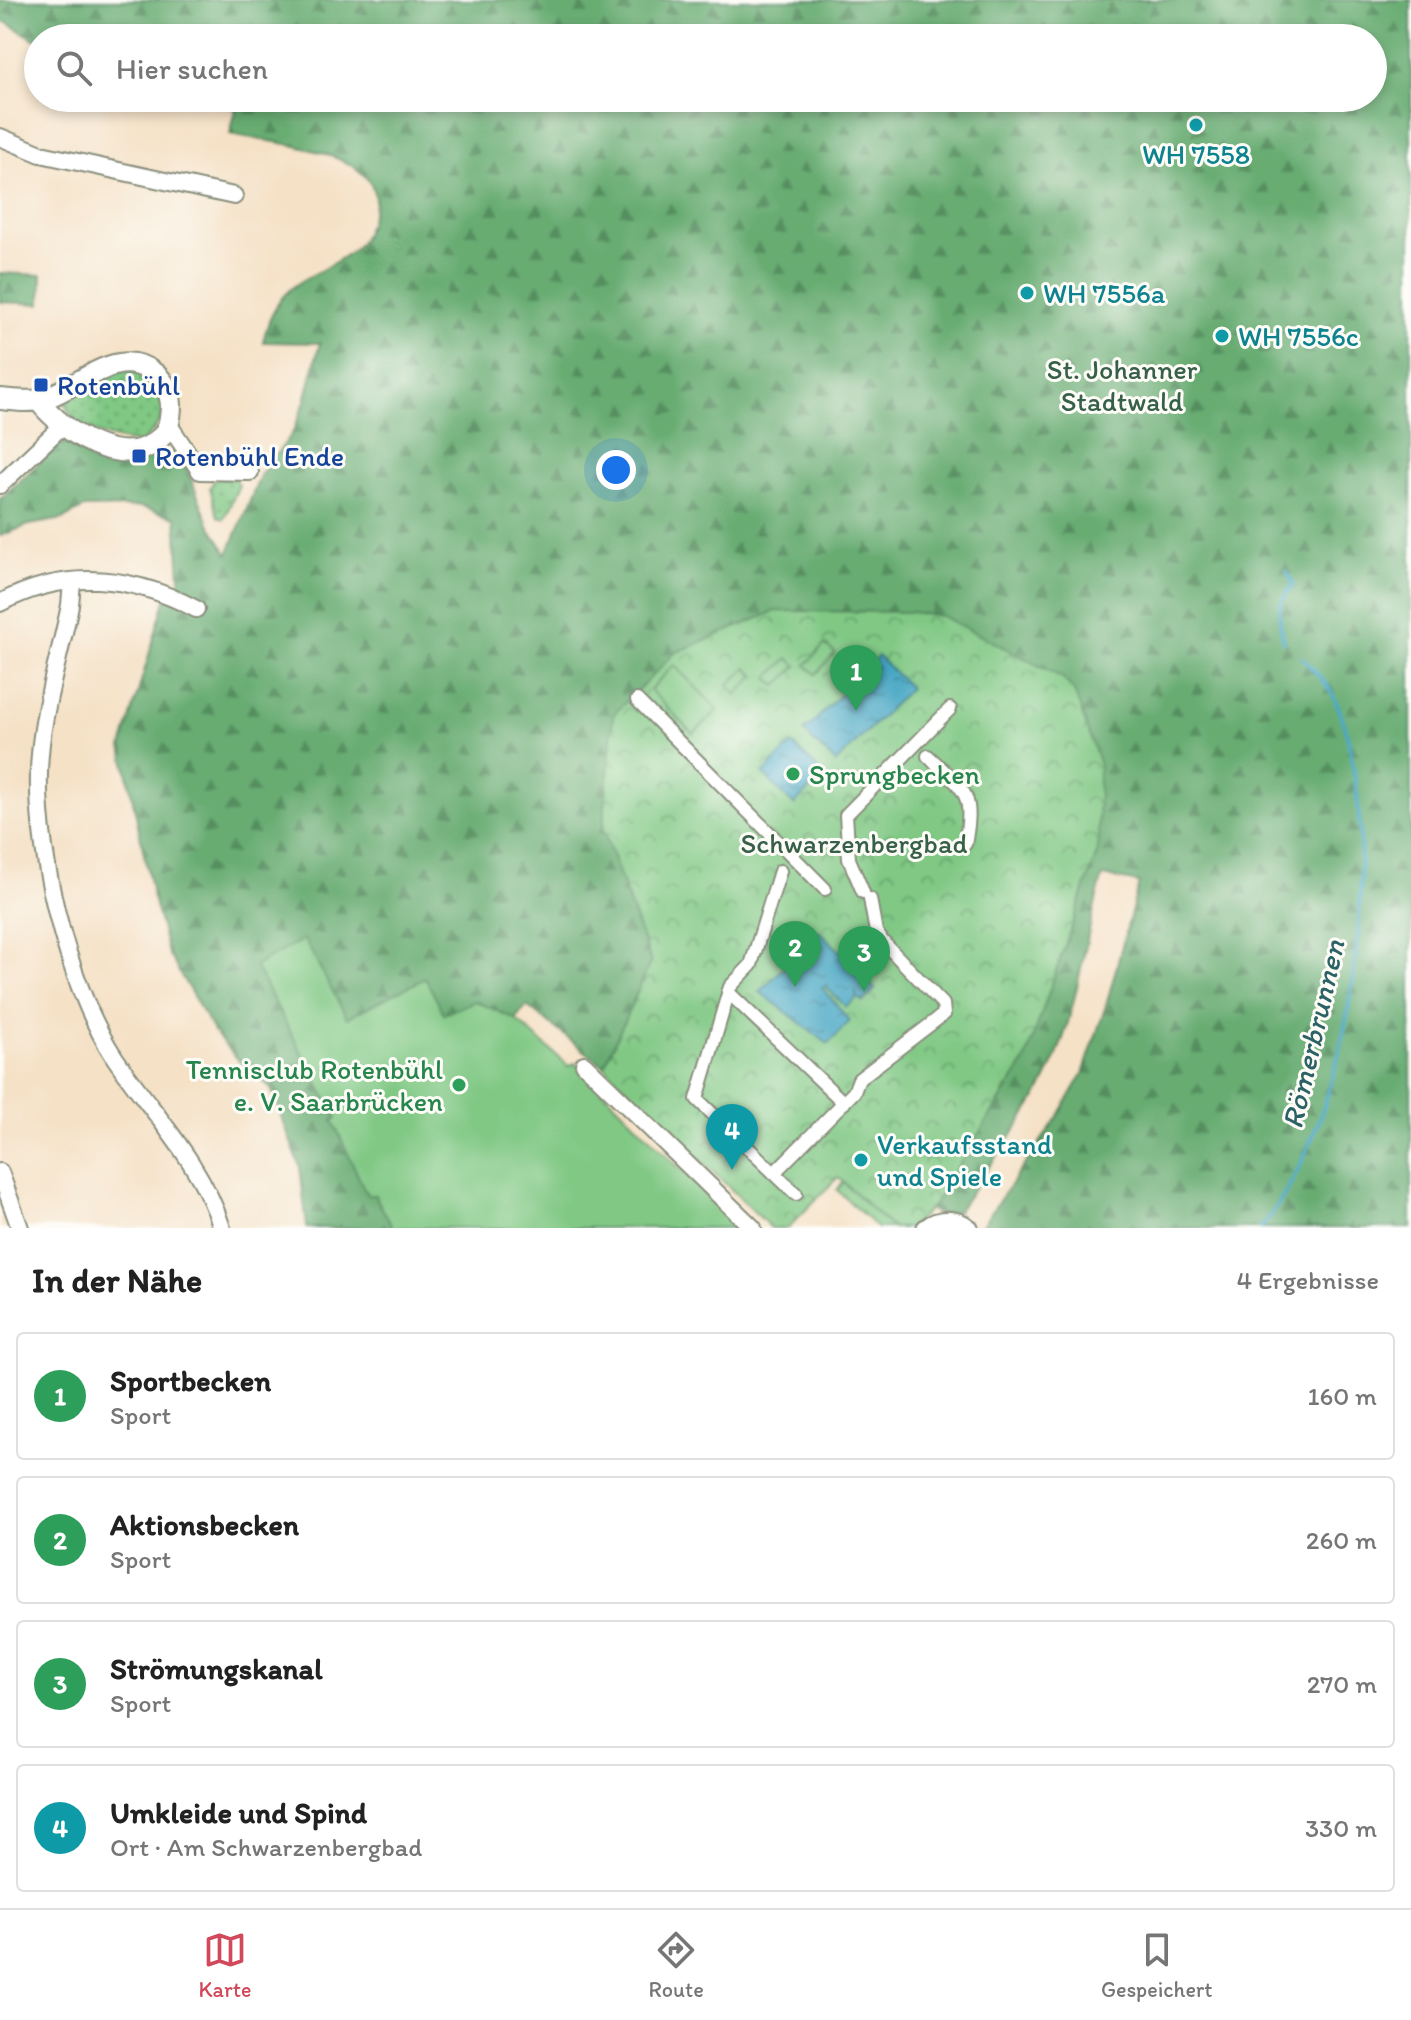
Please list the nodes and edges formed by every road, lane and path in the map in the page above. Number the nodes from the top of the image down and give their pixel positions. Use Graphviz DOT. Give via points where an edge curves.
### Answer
graph roads {
  1 [pos="0,137"];
  2 [pos="234,196"];
  3 [pos="0,399"];
  4 [pos="39,401"];
  5 [pos="169,425"];
  6 [pos="62,426"];
  7 [pos="250,472"];
  8 [pos="0,485"];
  9 [pos="72,582"];
  10 [pos="0,603"];
  11 [pos="196,609"];
  12 [pos="637,700"];
  13 [pos="950,709"];
  14 [pos="928,756"];
  15 [pos="965,844"];
  16 [pos="780,871"];
  17 [pos="825,889"];
  18 [pos="728,992"];
  19 [pos="584,1064"];
  20 [pos="844,1103"];
  21 [pos="0,1172"];
  22 [pos="774,1173"];
  23 [pos="796,1194"];
  24 [pos="20,1228"];
  25 [pos="222,1228"];
  26 [pos="753,1228"];
  27 [pos="925,1228"];
  28 [pos="970,1228"];
  1 -- 2 [label="street" via="41,154"];
  3 -- 4 [label="street"];
  4 -- 5 [label="street" via="108,367 134,363 166,386"];
  4 -- 6 [label="street"];
  5 -- 6 [label="street" via="155,443 125,450 96,444"];
  5 -- 7 [label="street" via="200,471"];
  6 -- 8 [label="street"];
  9 -- 10 [label="street" via="47,582"];
  9 -- 11 [label="street" via="142,586"];
  9 -- 25 [label="street" via="40,755 40,810 53,894 103,1036 188,1157"];
  12 -- 17 [label="street"];
  13 -- 20 [label="street" via="846,815 849,859 876,932 943,1004 944,1014 859,1079"];
  14 -- 15 [label="street" via="968,797"];
  16 -- 18 [label="street" via="751,965"];
  18 -- 20 [label="street"];
  18 -- 22 [label="street" via="697,1099"];
  19 -- 26 [label="street"];
  20 -- 22 [label="street"];
  21 -- 24 [label="street"];
  22 -- 23 [label="street"];
  27 -- 28 [label="street" via="952,1220"];
}
